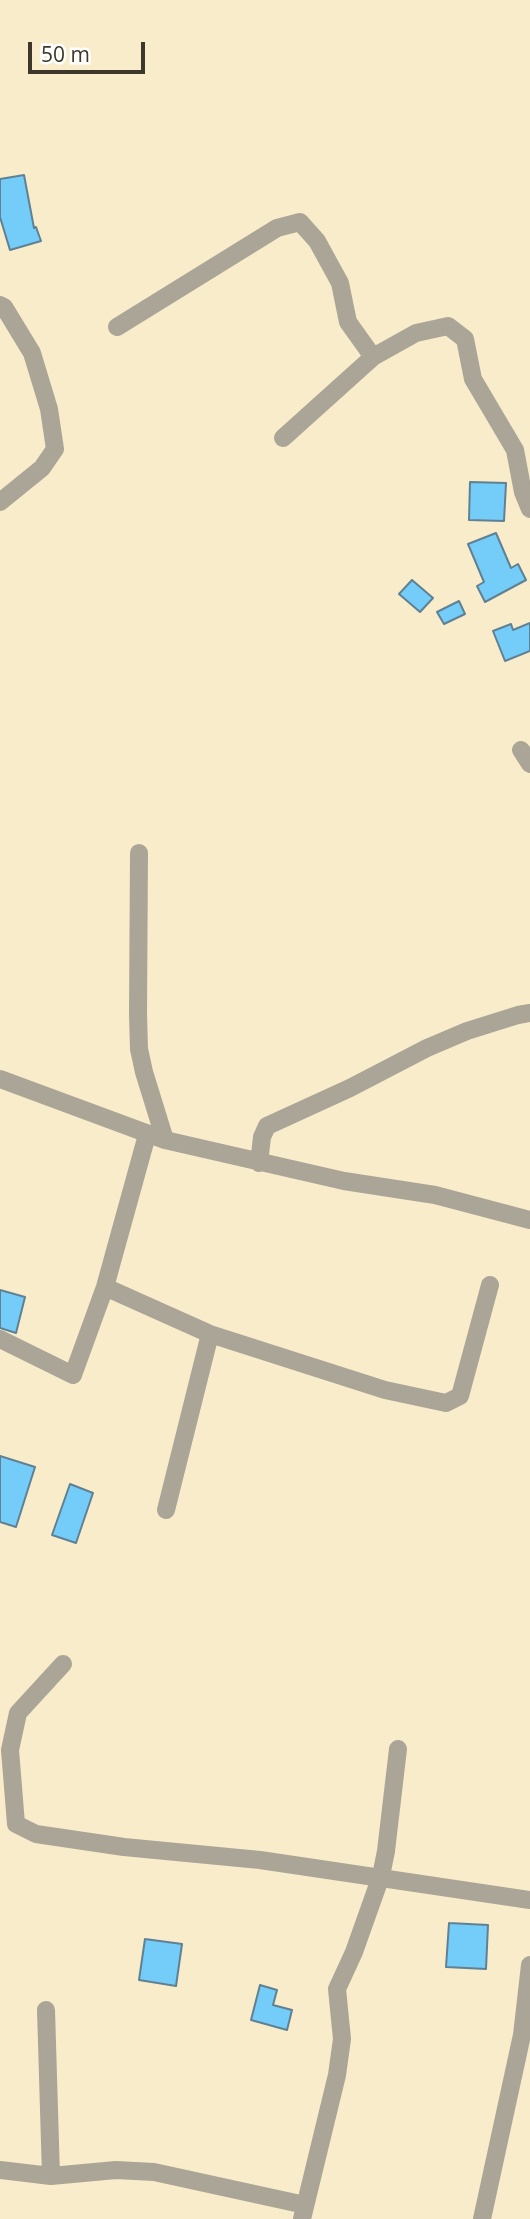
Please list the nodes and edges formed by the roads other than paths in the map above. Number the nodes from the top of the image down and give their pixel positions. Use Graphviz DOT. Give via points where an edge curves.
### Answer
graph roads {
  1 [pos="0,305"];
  2 [pos="117,327"];
  3 [pos="373,357"];
  4 [pos="283,438"];
  5 [pos="0,502"];
  6 [pos="530,509"];
  7 [pos="139,853"];
  8 [pos="530,1013"];
  9 [pos="0,1079"];
  10 [pos="147,1135"];
  11 [pos="165,1140"];
  12 [pos="259,1163"];
  13 [pos="530,1220"];
  14 [pos="490,1285"];
  15 [pos="105,1287"];
  16 [pos="210,1334"];
  17 [pos="0,1339"];
  18 [pos="166,1510"];
  19 [pos="63,1664"];
  20 [pos="398,1749"];
  21 [pos="381,1877"];
  22 [pos="530,1900"];
  23 [pos="530,1965"];
  24 [pos="46,2010"];
  25 [pos="0,2170"];
  26 [pos="51,2176"];
  27 [pos="303,2212"];
  28 [pos="482,2219"];
  1 -- 5 [label="street" via="32,353 55,449 42,468"];
  2 -- 3 [label="street" via="277,228 300,222 317,241 340,283 348,322"];
  3 -- 4 [label="street"];
  3 -- 6 [label="street" via="416,333 448,326 465,339 473,379 515,450"];
  7 -- 11 [label="street" via="139,1049"];
  8 -- 12 [label="street" via="426,1048 267,1126"];
  9 -- 10 [label="street"];
  10 -- 11 [label="street"];
  10 -- 15 [label="street"];
  11 -- 12 [label="street"];
  12 -- 13 [label="street" via="435,1195"];
  14 -- 16 [label="street" via="460,1396 446,1403 385,1390"];
  15 -- 16 [label="street"];
  15 -- 17 [label="street" via="73,1376"];
  16 -- 18 [label="street"];
  19 -- 21 [label="street" via="18,1713 10,1749 16,1824 36,1834 124,1847"];
  20 -- 21 [label="street"];
  21 -- 22 [label="street"];
  21 -- 27 [label="street" via="337,1989 342,2039 337,2076"];
  23 -- 28 [label="street" via="522,2035"];
  24 -- 26 [label="street"];
  25 -- 26 [label="street"];
  26 -- 27 [label="street" via="154,2172"];
}
